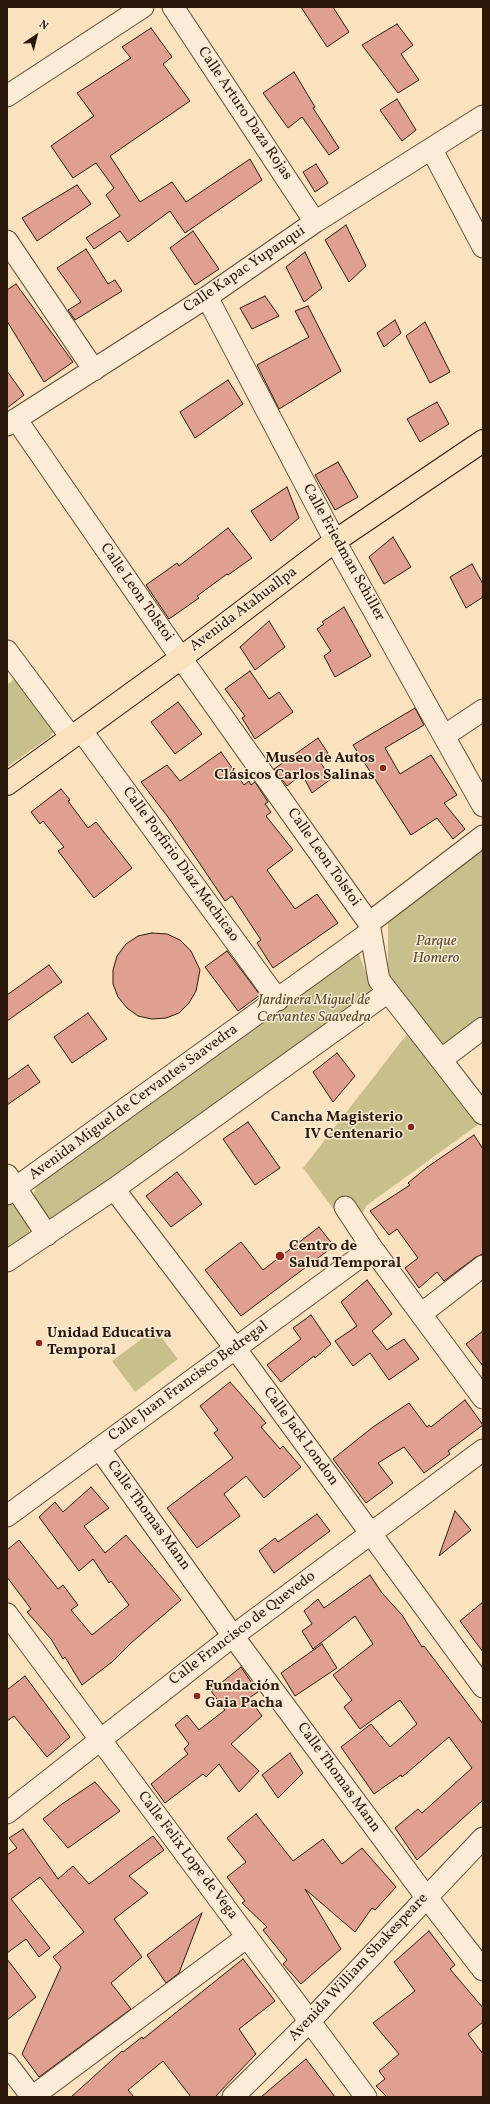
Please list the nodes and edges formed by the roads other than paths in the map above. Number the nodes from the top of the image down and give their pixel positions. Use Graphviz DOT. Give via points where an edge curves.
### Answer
graph roads {
  1 [pos="143,7"];
  2 [pos="173,7"];
  3 [pos="7,96"];
  4 [pos="483,116"];
  5 [pos="432,150"];
  6 [pos="315,222"];
  7 [pos="7,241"];
  8 [pos="483,248"];
  9 [pos="207,297"];
  10 [pos="94,370"];
  11 [pos="12,422"];
  12 [pos="483,441"];
  13 [pos="335,541"];
  14 [pos="7,652"];
  15 [pos="181,658"];
  16 [pos="14,674"];
  17 [pos="483,710"];
  18 [pos="76,734"];
  19 [pos="444,736"];
  20 [pos="7,784"];
  21 [pos="483,806"];
  22 [pos="483,836"];
  23 [pos="370,928"];
  24 [pos="388,992"];
  25 [pos="278,1000"];
  26 [pos="483,1028"];
  27 [pos="442,1059"];
  28 [pos="483,1114"];
  29 [pos="10,1186"];
  30 [pos="114,1189"];
  31 [pos="346,1208"];
  32 [pos="47,1235"];
  33 [pos="372,1248"];
  34 [pos="7,1261"];
  35 [pos="483,1266"];
  36 [pos="421,1314"];
  37 [pos="235,1348"];
  38 [pos="483,1398"];
  39 [pos="99,1448"];
  40 [pos="483,1450"];
  41 [pos="7,1516"];
  42 [pos="370,1533"];
  43 [pos="7,1614"];
  44 [pos="233,1636"];
  45 [pos="483,1687"];
  46 [pos="100,1740"];
  47 [pos="7,1813"];
  48 [pos="483,1838"];
  49 [pos="426,1896"];
  50 [pos="247,1936"];
  51 [pos="483,1970"];
  52 [pos="309,2022"];
  53 [pos="7,2064"];
  54 [pos="32,2097"];
  55 [pos="233,2097"];
  56 [pos="366,2097"];
  1 -- 3 [label="street"];
  2 -- 6 [label="street, Calle Arturo Daza Rojas"];
  4 -- 5 [label="street, Calle Kapac Yupanqui"];
  5 -- 6 [label="street, Calle Kapac Yupanqui"];
  5 -- 8 [label="street"];
  6 -- 9 [label="street, Calle Kapac Yupanqui"];
  7 -- 10 [label="street"];
  9 -- 10 [label="street, Calle Kapac Yupanqui"];
  9 -- 13 [label="street, Calle Friedman Schiller"];
  10 -- 11 [label="street, Calle Kapac Yupanqui"];
  11 -- 15 [label="street, Calle Leon Tolstoi"];
  12 -- 13 [label="main road, Avenida Atahuallpa"];
  13 -- 15 [label="main road, Avenida Atahuallpa"];
  13 -- 19 [label="street, Calle Friedman Schiller"];
  14 -- 16 [label="street, Calle Porfirio Díaz Machicao"];
  15 -- 18 [label="main road, Avenida Atahuallpa"];
  15 -- 23 [label="street, Calle Leon Tolstoi"];
  16 -- 18 [label="street, Calle Porfirio Díaz Machicao"];
  17 -- 19 [label="street"];
  18 -- 20 [label="main road, Avenida Atahuallpa"];
  18 -- 25 [label="street, Calle Porfirio Díaz Machicao"];
  19 -- 21 [label="street, Calle Friedman Schiller"];
  22 -- 23 [label="street, Avenida Miguel de Cervantes Saavedra"];
  23 -- 24 [label="street, Calle Leon Tolstoi" via="379,980"];
  23 -- 25 [label="street, Avenida Miguel de Cervantes Saavedra"];
  24 -- 27 [label="street, Calle Leon Tolstoi"];
  24 -- 30 [label="street"];
  25 -- 29 [label="street, Avenida Miguel de Cervantes Saavedra"];
  26 -- 27 [label="street"];
  27 -- 28 [label="street, Calle Leon Tolstoi"];
  29 -- 32 [label="street"];
  30 -- 32 [label="street"];
  30 -- 37 [label="street, Calle Jack London"];
  31 -- 33 [label="street"];
  32 -- 34 [label="street"];
  33 -- 36 [label="street"];
  33 -- 37 [label="street, Calle Juan Francisco Bedregal"];
  35 -- 36 [label="street"];
  36 -- 38 [label="street"];
  37 -- 39 [label="street, Calle Juan Francisco Bedregal"];
  37 -- 42 [label="street, Calle Jack London"];
  39 -- 41 [label="street, Calle Juan Francisco Bedregal"];
  39 -- 44 [label="street, Calle Thomas Mann"];
  40 -- 42 [label="street, Calle Francisco de Quevedo"];
  42 -- 44 [label="street, Calle Francisco de Quevedo"];
  42 -- 45 [label="street, Calle Jack London"];
  43 -- 46 [label="street, Calle Felix Lope de Vega"];
  44 -- 46 [label="street, Calle Francisco de Quevedo"];
  44 -- 49 [label="street, Calle Thomas Mann"];
  46 -- 47 [label="street, Calle Francisco de Quevedo"];
  46 -- 50 [label="street, Calle Felix Lope de Vega"];
  48 -- 49 [label="street, Avenida William Shakespeare"];
  49 -- 51 [label="street, Calle Thomas Mann"];
  49 -- 52 [label="street, Avenida William Shakespeare"];
  50 -- 52 [label="street, Calle Felix Lope de Vega"];
  50 -- 54 [label="street"];
  52 -- 55 [label="street, Avenida William Shakespeare"];
  52 -- 56 [label="street, Calle Felix Lope de Vega"];
  53 -- 54 [label="street"];
}
